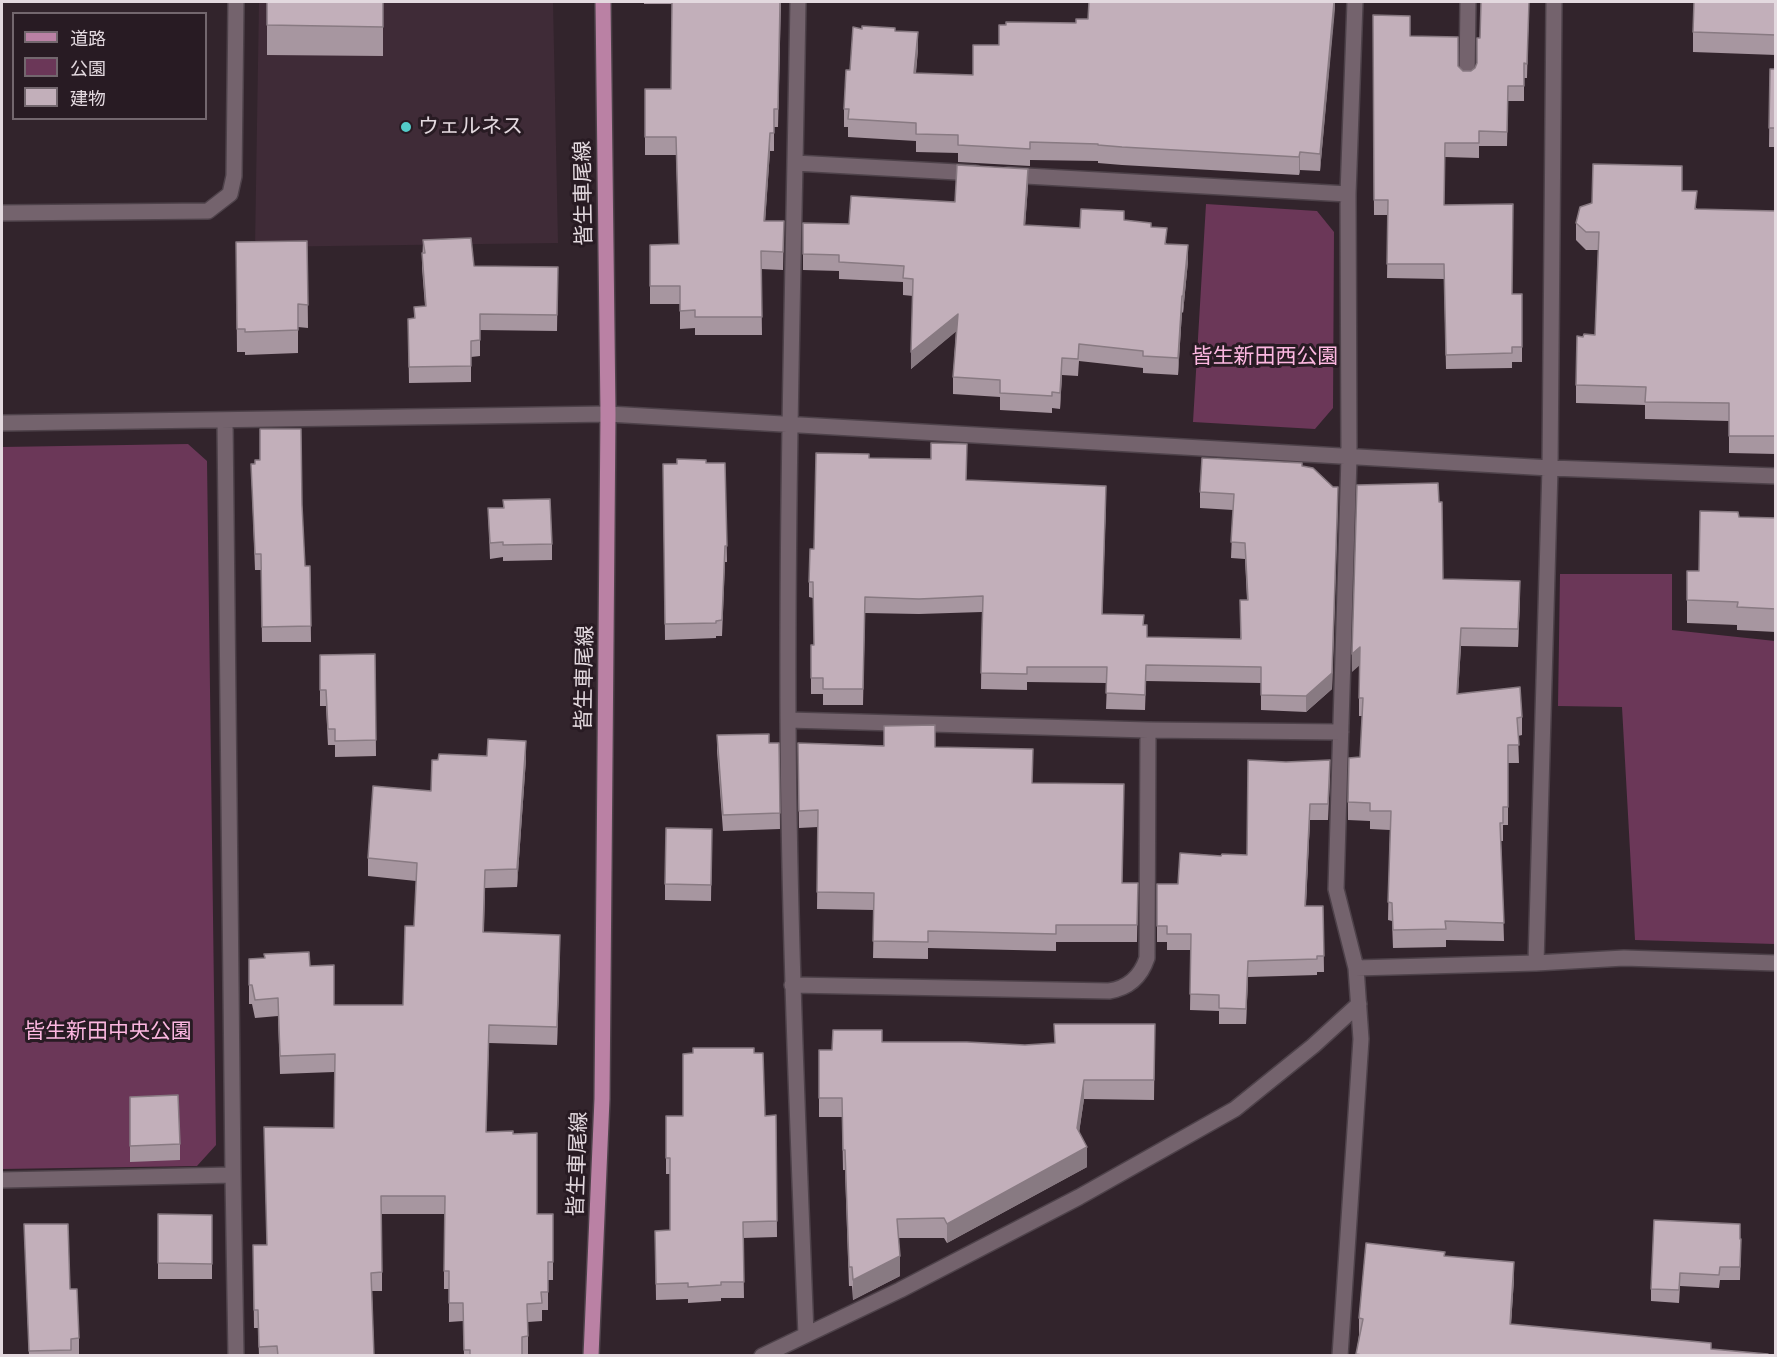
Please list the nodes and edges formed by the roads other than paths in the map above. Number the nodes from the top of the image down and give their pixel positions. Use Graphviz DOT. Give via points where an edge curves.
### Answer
graph roads {
  1 [pos="236,2"];
  2 [pos="603,2"];
  3 [pos="798,2"];
  4 [pos="1355,2"];
  5 [pos="1468,2"];
  6 [pos="1554,2"];
  7 [pos="1467,76"];
  8 [pos="795,163"];
  9 [pos="1348,194"];
  10 [pos="2,213"];
  11 [pos="608,414"];
  12 [pos="225,421"];
  13 [pos="2,423"];
  14 [pos="790,423"];
  15 [pos="1349,457"];
  16 [pos="1550,468"];
  17 [pos="1776,476"];
  18 [pos="788,720"];
  19 [pos="1148,730"];
  20 [pos="1341,732"];
  21 [pos="1536,963"];
  22 [pos="1776,963"];
  23 [pos="1356,968"];
  24 [pos="792,985"];
  25 [pos="1359,1004"];
  26 [pos="233,1175"];
  27 [pos="2,1180"];
  28 [pos="806,1335"];
  29 [pos="236,1356"];
  30 [pos="591,1356"];
  31 [pos="762,1356"];
  32 [pos="1340,1356"];
  1 -- 10 [label="street" via="234,176 230,194 208,211"];
  2 -- 11 [label="main road, 皆生車尾線"];
  3 -- 8 [label="street"];
  4 -- 9 [label="street"];
  5 -- 7 [label="street"];
  6 -- 16 [label="street"];
  8 -- 9 [label="street"];
  8 -- 14 [label="street"];
  9 -- 15 [label="street"];
  11 -- 12 [label="street"];
  11 -- 14 [label="street"];
  11 -- 30 [label="main road, 皆生車尾線" via="602,1098"];
  12 -- 13 [label="street"];
  12 -- 26 [label="street"];
  14 -- 15 [label="street"];
  14 -- 18 [label="street"];
  15 -- 16 [label="street"];
  15 -- 20 [label="street"];
  16 -- 17 [label="street"];
  16 -- 21 [label="street"];
  18 -- 19 [label="street"];
  18 -- 24 [label="street"];
  19 -- 20 [label="street"];
  19 -- 24 [label="street" via="1147,958 1143,971 1127,986 1109,991"];
  20 -- 23 [label="street" via="1336,889"];
  21 -- 22 [label="street" via="1624,958"];
  21 -- 23 [label="street"];
  23 -- 25 [label="street"];
  24 -- 28 [label="street"];
  25 -- 28 [label="street" via="1235,1109 1079,1197"];
  25 -- 32 [label="street" via="1361,1039"];
  26 -- 27 [label="street"];
  26 -- 29 [label="street"];
  28 -- 31 [label="street"];
}
